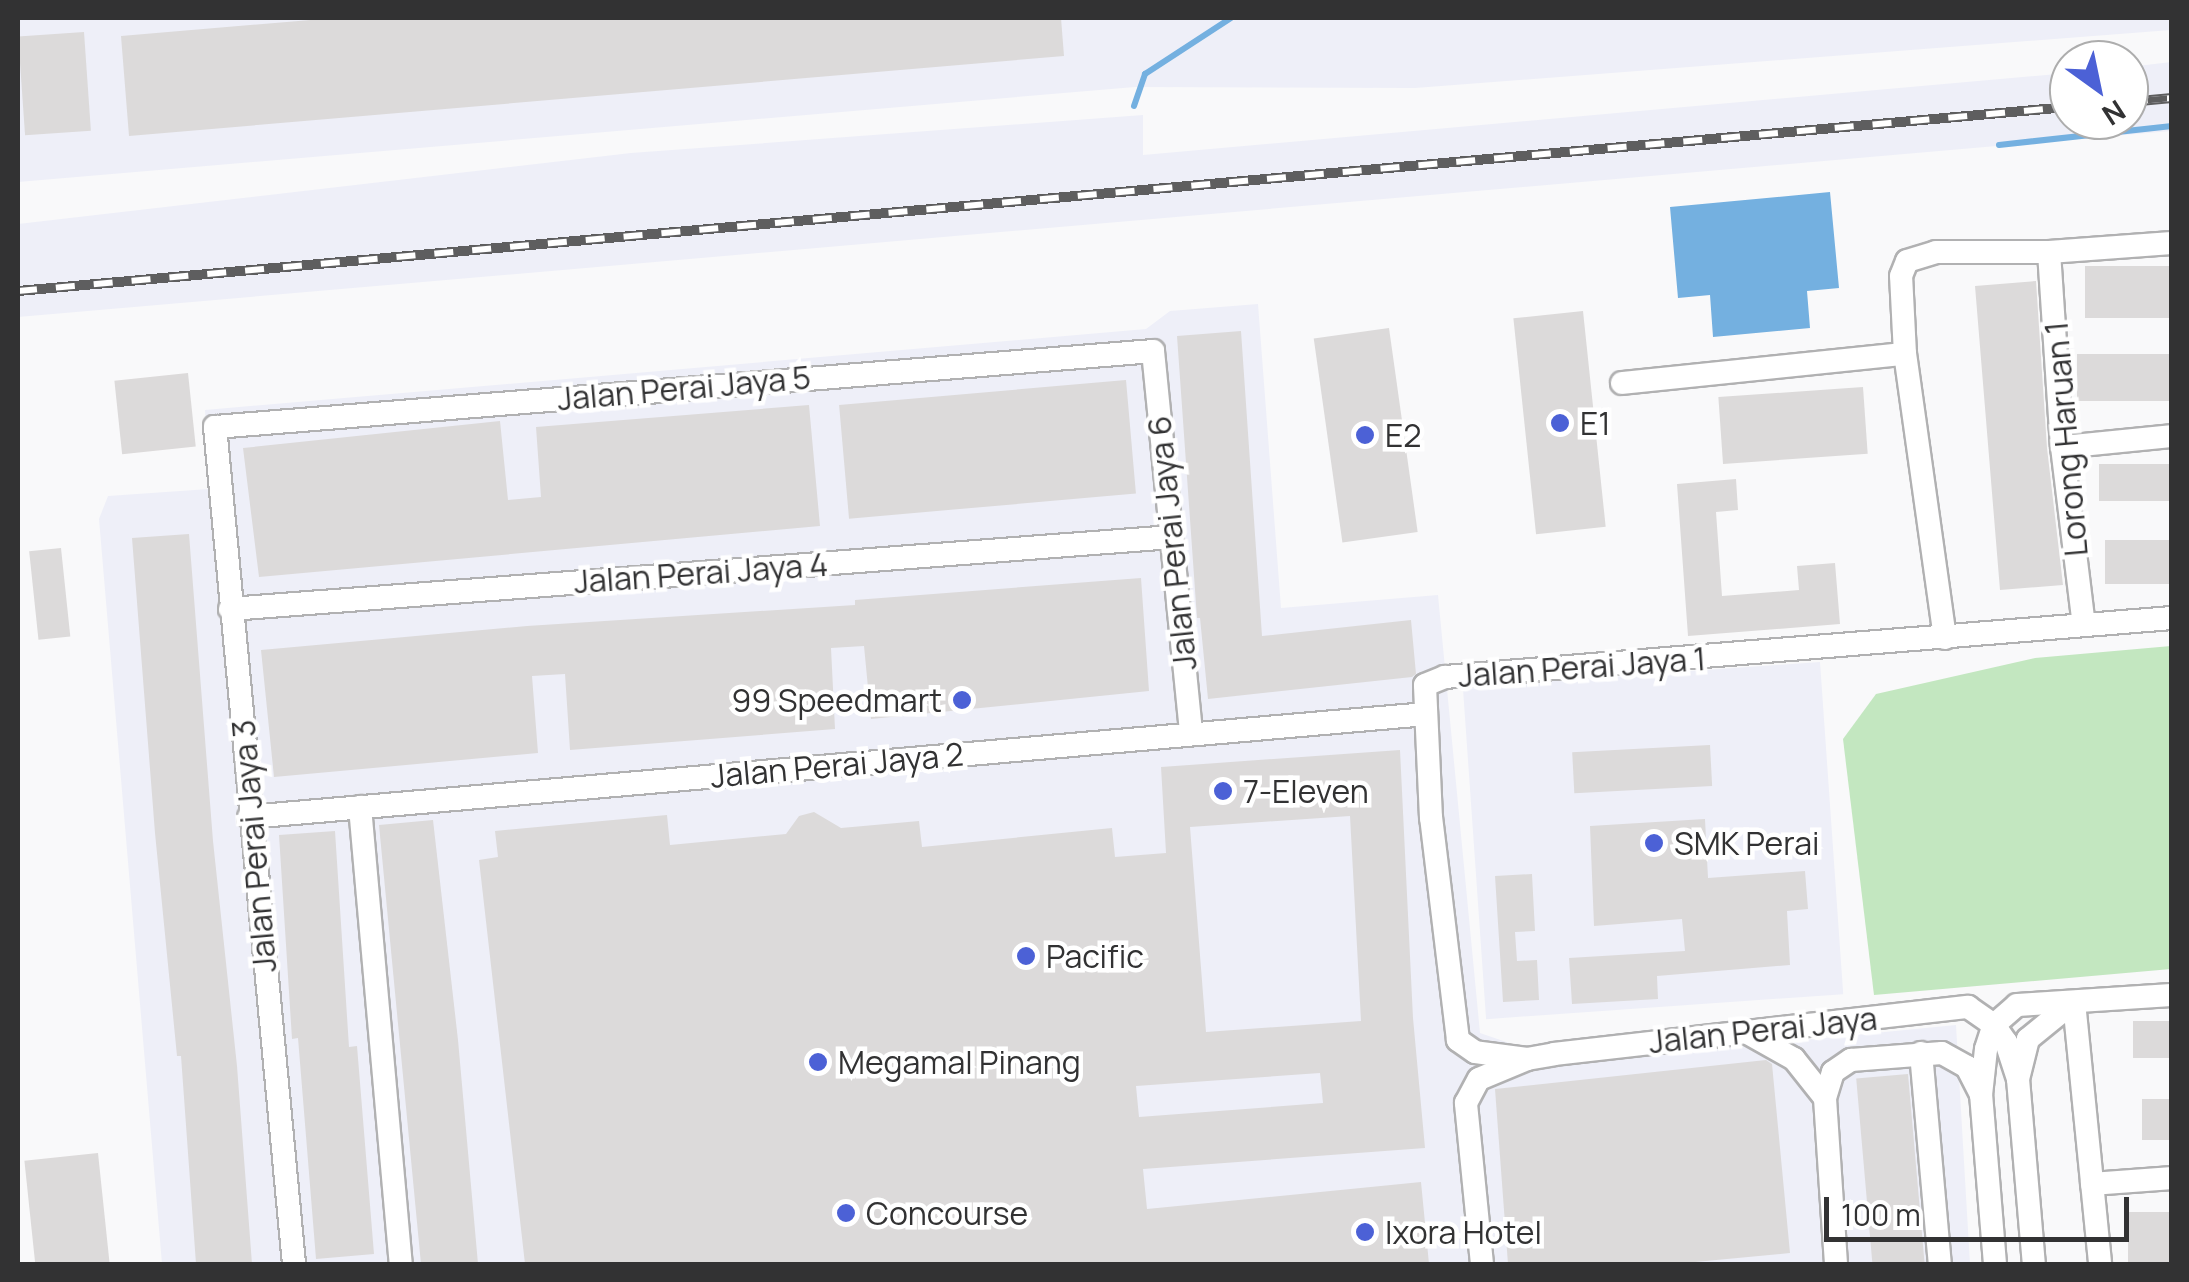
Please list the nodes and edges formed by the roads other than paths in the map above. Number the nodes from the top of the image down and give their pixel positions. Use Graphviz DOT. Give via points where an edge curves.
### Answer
graph roads {
  1 [pos="2172,243"];
  2 [pos="2049,252"];
  3 [pos="1153,350"];
  4 [pos="1905,354"];
  5 [pos="1622,382"];
  6 [pos="215,427"];
  7 [pos="2172,436"];
  8 [pos="2062,447"];
  9 [pos="1172,537"];
  10 [pos="230,608"];
  11 [pos="2172,618"];
  12 [pos="2084,626"];
  13 [pos="1945,638"];
  14 [pos="1426,714"];
  15 [pos="1192,734"];
  16 [pos="360,807"];
  17 [pos="249,817"];
  18 [pos="2172,995"];
  19 [pos="2074,1002"];
  20 [pos="2017,1005"];
  21 [pos="1968,1007"];
  22 [pos="1994,1025"];
  23 [pos="1744,1031"];
  24 [pos="1921,1054"];
  25 [pos="1527,1059"];
  26 [pos="2018,1079"];
  27 [pos="1982,1095"];
  28 [pos="1824,1098"];
  29 [pos="2172,1178"];
  30 [pos="2092,1184"];
  31 [pos="294,1264"];
  32 [pos="401,1264"];
  33 [pos="1482,1264"];
  34 [pos="1836,1264"];
  35 [pos="1940,1264"];
  36 [pos="1995,1264"];
  37 [pos="2034,1264"];
  38 [pos="2100,1264"];
  1 -- 2 [label="street"];
  2 -- 4 [label="street" via="1936,252 1907,262 1901,276"];
  2 -- 8 [label="street, Lorong Haruan 1"];
  3 -- 6 [label="street, Jalan Perai Jaya 5"];
  3 -- 9 [label="street, Jalan Perai Jaya 6"];
  4 -- 5 [label="street"];
  4 -- 13 [label="street"];
  6 -- 10 [label="street, Jalan Perai Jaya 3"];
  7 -- 8 [label="street"];
  8 -- 12 [label="street, Lorong Haruan 1"];
  9 -- 10 [label="street, Jalan Perai Jaya 4"];
  9 -- 15 [label="street, Jalan Perai Jaya 6"];
  10 -- 17 [label="street, Jalan Perai Jaya 3"];
  11 -- 12 [label="street, Jalan Perai Jaya 1"];
  12 -- 13 [label="street, Jalan Perai Jaya 1"];
  13 -- 14 [label="street, Jalan Perai Jaya 1" via="1434,679 1424,684"];
  14 -- 15 [label="street, Jalan Perai Jaya 2"];
  14 -- 25 [label="street, Jalan Perai Jaya 1" via="1431,818 1458,1040 1475,1052"];
  15 -- 16 [label="street, Jalan Perai Jaya 2"];
  16 -- 17 [label="street, Jalan Perai Jaya 2"];
  16 -- 32 [label="street"];
  17 -- 31 [label="street, Jalan Perai Jaya 3"];
  18 -- 19 [label="street, Jalan Perai Jaya"];
  19 -- 20 [label="street, Jalan Perai Jaya"];
  19 -- 26 [label="street" via="2028,1040"];
  19 -- 30 [label="street"];
  20 -- 21 [label="street, Jalan Perai Jaya"];
  20 -- 22 [label="street"];
  21 -- 22 [label="street"];
  21 -- 23 [label="street, Jalan Perai Jaya"];
  22 -- 26 [label="street"];
  22 -- 27 [label="street"];
  23 -- 25 [label="street, Jalan Perai Jaya"];
  23 -- 28 [label="street" via="1794,1059"];
  24 -- 27 [label="street" via="1956,1058"];
  24 -- 28 [label="street" via="1840,1064"];
  24 -- 35 [label="street"];
  25 -- 33 [label="street" via="1479,1079 1466,1104"];
  26 -- 37 [label="street"];
  27 -- 36 [label="street"];
  28 -- 34 [label="street"];
  29 -- 30 [label="street"];
  30 -- 38 [label="street"];
}
